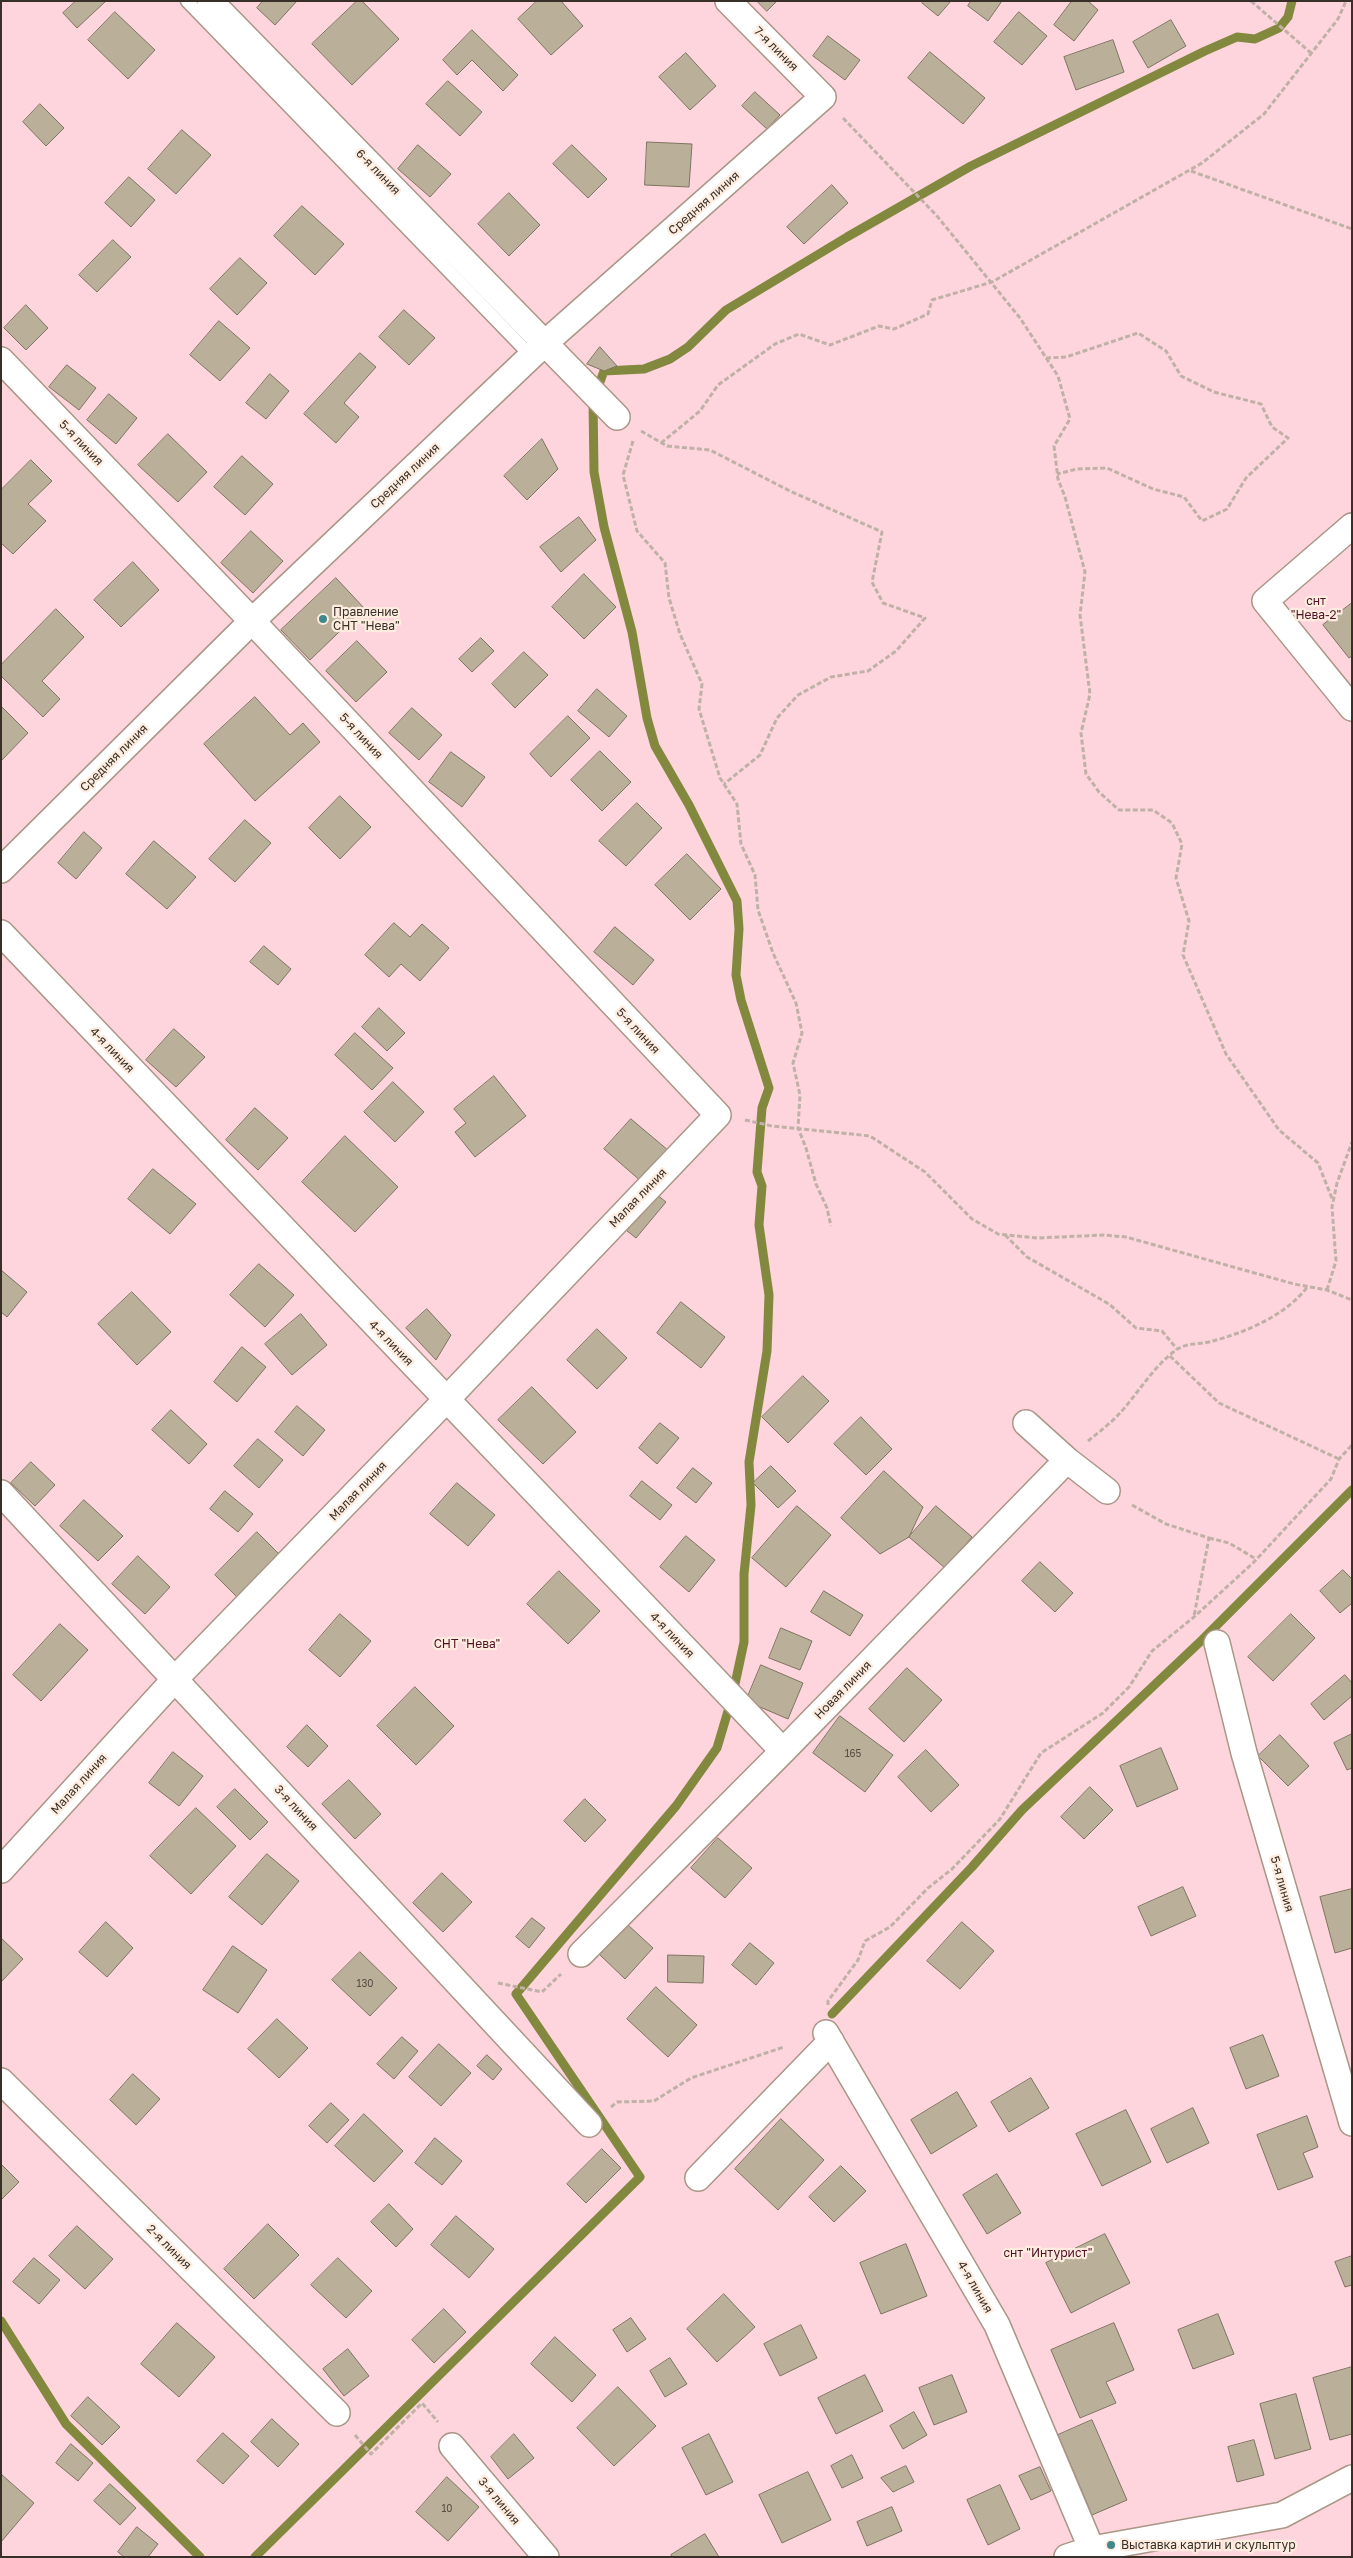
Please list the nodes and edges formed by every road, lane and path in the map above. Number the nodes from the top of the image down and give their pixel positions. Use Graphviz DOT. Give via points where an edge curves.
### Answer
graph roads {
  1 [pos="187,1"];
  2 [pos="210,1"];
  3 [pos="728,1"];
  4 [pos="1251,1"];
  5 [pos="1346,1"];
  6 [pos="1311,54"];
  7 [pos="823,97"];
  8 [pos="1191,171"];
  9 [pos="1352,228"];
  10 [pos="992,282"];
  11 [pos="538,350"];
  12 [pos="1046,358"];
  13 [pos="1,360"];
  14 [pos="621,418"];
  15 [pos="661,443"];
  16 [pos="1057,474"];
  17 [pos="1352,526"];
  18 [pos="252,621"];
  19 [pos="1352,708"];
  20 [pos="724,784"];
  21 [pos="1,870"];
  22 [pos="1,933"];
  23 [pos="718,1115"];
  24 [pos="772,1126"];
  25 [pos="798,1128"];
  26 [pos="1352,1142"];
  27 [pos="1333,1201"];
  28 [pos="830,1226"];
  29 [pos="1005,1235"];
  30 [pos="1308,1286"];
  31 [pos="1327,1290"];
  32 [pos="1352,1300"];
  33 [pos="1177,1349"];
  34 [pos="1170,1356"];
  35 [pos="446,1400"];
  36 [pos="1026,1423"];
  37 [pos="1352,1445"];
  38 [pos="1339,1459"];
  39 [pos="1067,1460"];
  40 [pos="1107,1491"];
  41 [pos="1,1493"];
  42 [pos="1209,1538"];
  43 [pos="1256,1560"];
  44 [pos="1194,1616"];
  45 [pos="1217,1643"];
  46 [pos="176,1678"];
  47 [pos="784,1751"];
  48 [pos="1,1870"];
  49 [pos="581,1954"];
  50 [pos="498,1983"];
  51 [pos="542,1992"];
  52 [pos="828,2037"];
  53 [pos="1,2081"];
  54 [pos="617,2102"];
  55 [pos="1352,2123"];
  56 [pos="589,2124"];
  57 [pos="698,2178"];
  58 [pos="336,2414"];
  59 [pos="452,2446"];
  60 [pos="1352,2478"];
  61 [pos="1094,2553"];
  62 [pos="546,2557"];
  63 [pos="1067,2557"];
  1 -- 11 [label="lane"];
  2 -- 11 [label="street, 6-я линия"];
  3 -- 7 [label="street, 7-я линия"];
  4 -- 6 [label="path"];
  5 -- 6 [label="path" via="1338,18"];
  6 -- 8 [label="path" via="1264,114"];
  7 -- 10 [label="path" via="937,216"];
  7 -- 11 [label="street, Средняя линия"];
  8 -- 9 [label="path"];
  8 -- 10 [label="path"];
  10 -- 12 [label="path"];
  10 -- 15 [label="path" via="932,300 928,314 894,329 879,326 830,345 799,334 775,344 718,385 700,411"];
  11 -- 14 [label="street, 6-я линия" via="588,387"];
  11 -- 18 [label="street, Средняя линия"];
  12 -- 16 [label="path" via="1058,376 1070,419 1054,446"];
  12 -- 16 [label="path" via="1066,357 1138,334 1166,350 1181,376 1214,392 1261,404 1272,427 1288,438 1246,478 1227,509 1202,521 1184,497 1153,490 1107,468 1077,469"];
  13 -- 18 [label="street, 5-я линия"];
  14 -- 15 [label="path"];
  14 -- 20 [label="path" via="623,475 637,531 665,563 669,598 680,634 702,684 699,709"];
  15 -- 20 [label="path" via="710,450 790,491 882,532 872,582 883,603 926,618 896,650 868,670 831,677 798,694 777,718 760,755"];
  16 -- 27 [label="path" via="1086,572 1080,615 1090,694 1081,733 1086,774 1099,792 1119,810 1153,810 1172,823 1182,844 1176,878 1189,921 1183,955 1226,1054 1279,1130 1318,1163"];
  17 -- 19 [label="street" via="1265,601"];
  18 -- 21 [label="street, Средняя линия"];
  18 -- 23 [label="street, 5-я линия"];
  20 -- 25 [label="path" via="737,804 741,844 755,875 758,910 796,1003 802,1033 793,1063 800,1095"];
  22 -- 35 [label="street, 4-я линия"];
  23 -- 35 [label="street, Малая линия"];
  24 -- 25 [label="path"];
  25 -- 28 [label="path" via="827,1208"];
  25 -- 29 [label="path" via="870,1136 925,1172 972,1219"];
  26 -- 27 [label="path"];
  27 -- 31 [label="path" via="1336,1261"];
  29 -- 30 [label="path" via="1037,1238 1104,1234 1126,1237"];
  29 -- 33 [label="path" via="1027,1257 1109,1304 1136,1328 1162,1332"];
  30 -- 31 [label="path"];
  30 -- 33 [label="path" via="1298,1300 1272,1317 1213,1341"];
  31 -- 32 [label="path"];
  33 -- 34 [label="path"];
  34 -- 38 [label="path" via="1220,1403"];
  34 -- 39 [label="path" via="1155,1369 1119,1414"];
  35 -- 46 [label="street, Малая линия"];
  35 -- 47 [label="street, 4-я линия"];
  36 -- 39 [label="street"];
  37 -- 38 [label="path"];
  38 -- 43 [label="path" via="1331,1479"];
  39 -- 40 [label="street"];
  39 -- 47 [label="street, Новая линия"];
  40 -- 42 [label="path" via="1166,1524"];
  41 -- 46 [label="street, 3-я линия"];
  42 -- 43 [label="path" via="1228,1543"];
  42 -- 44 [label="path"];
  43 -- 44 [label="path"];
  44 -- 52 [label="path" via="1152,1651 1130,1687 1103,1713 1041,1753 1000,1819 952,1870 928,1888 890,1927 865,1941 858,1960 828,2001"];
  45 -- 55 [label="street, 5-я линия" via="1244,1753"];
  46 -- 48 [label="street, Малая линия"];
  46 -- 56 [label="street, 3-я линия"];
  47 -- 49 [label="street, Новая линия"];
  50 -- 51 [label="path"];
  52 -- 54 [label="path" via="691,2078 654,2101"];
  52 -- 57 [label="street"];
  52 -- 61 [label="street, 4-я линия" via="997,2325"];
  53 -- 58 [label="street, 2-я линия"];
  58 -- 59 [label="path" via="371,2454 422,2404 439,2423"];
  59 -- 62 [label="street, 3-я линия"];
  60 -- 61 [label="street" via="1282,2515"];
  61 -- 63 [label="street"];
}
